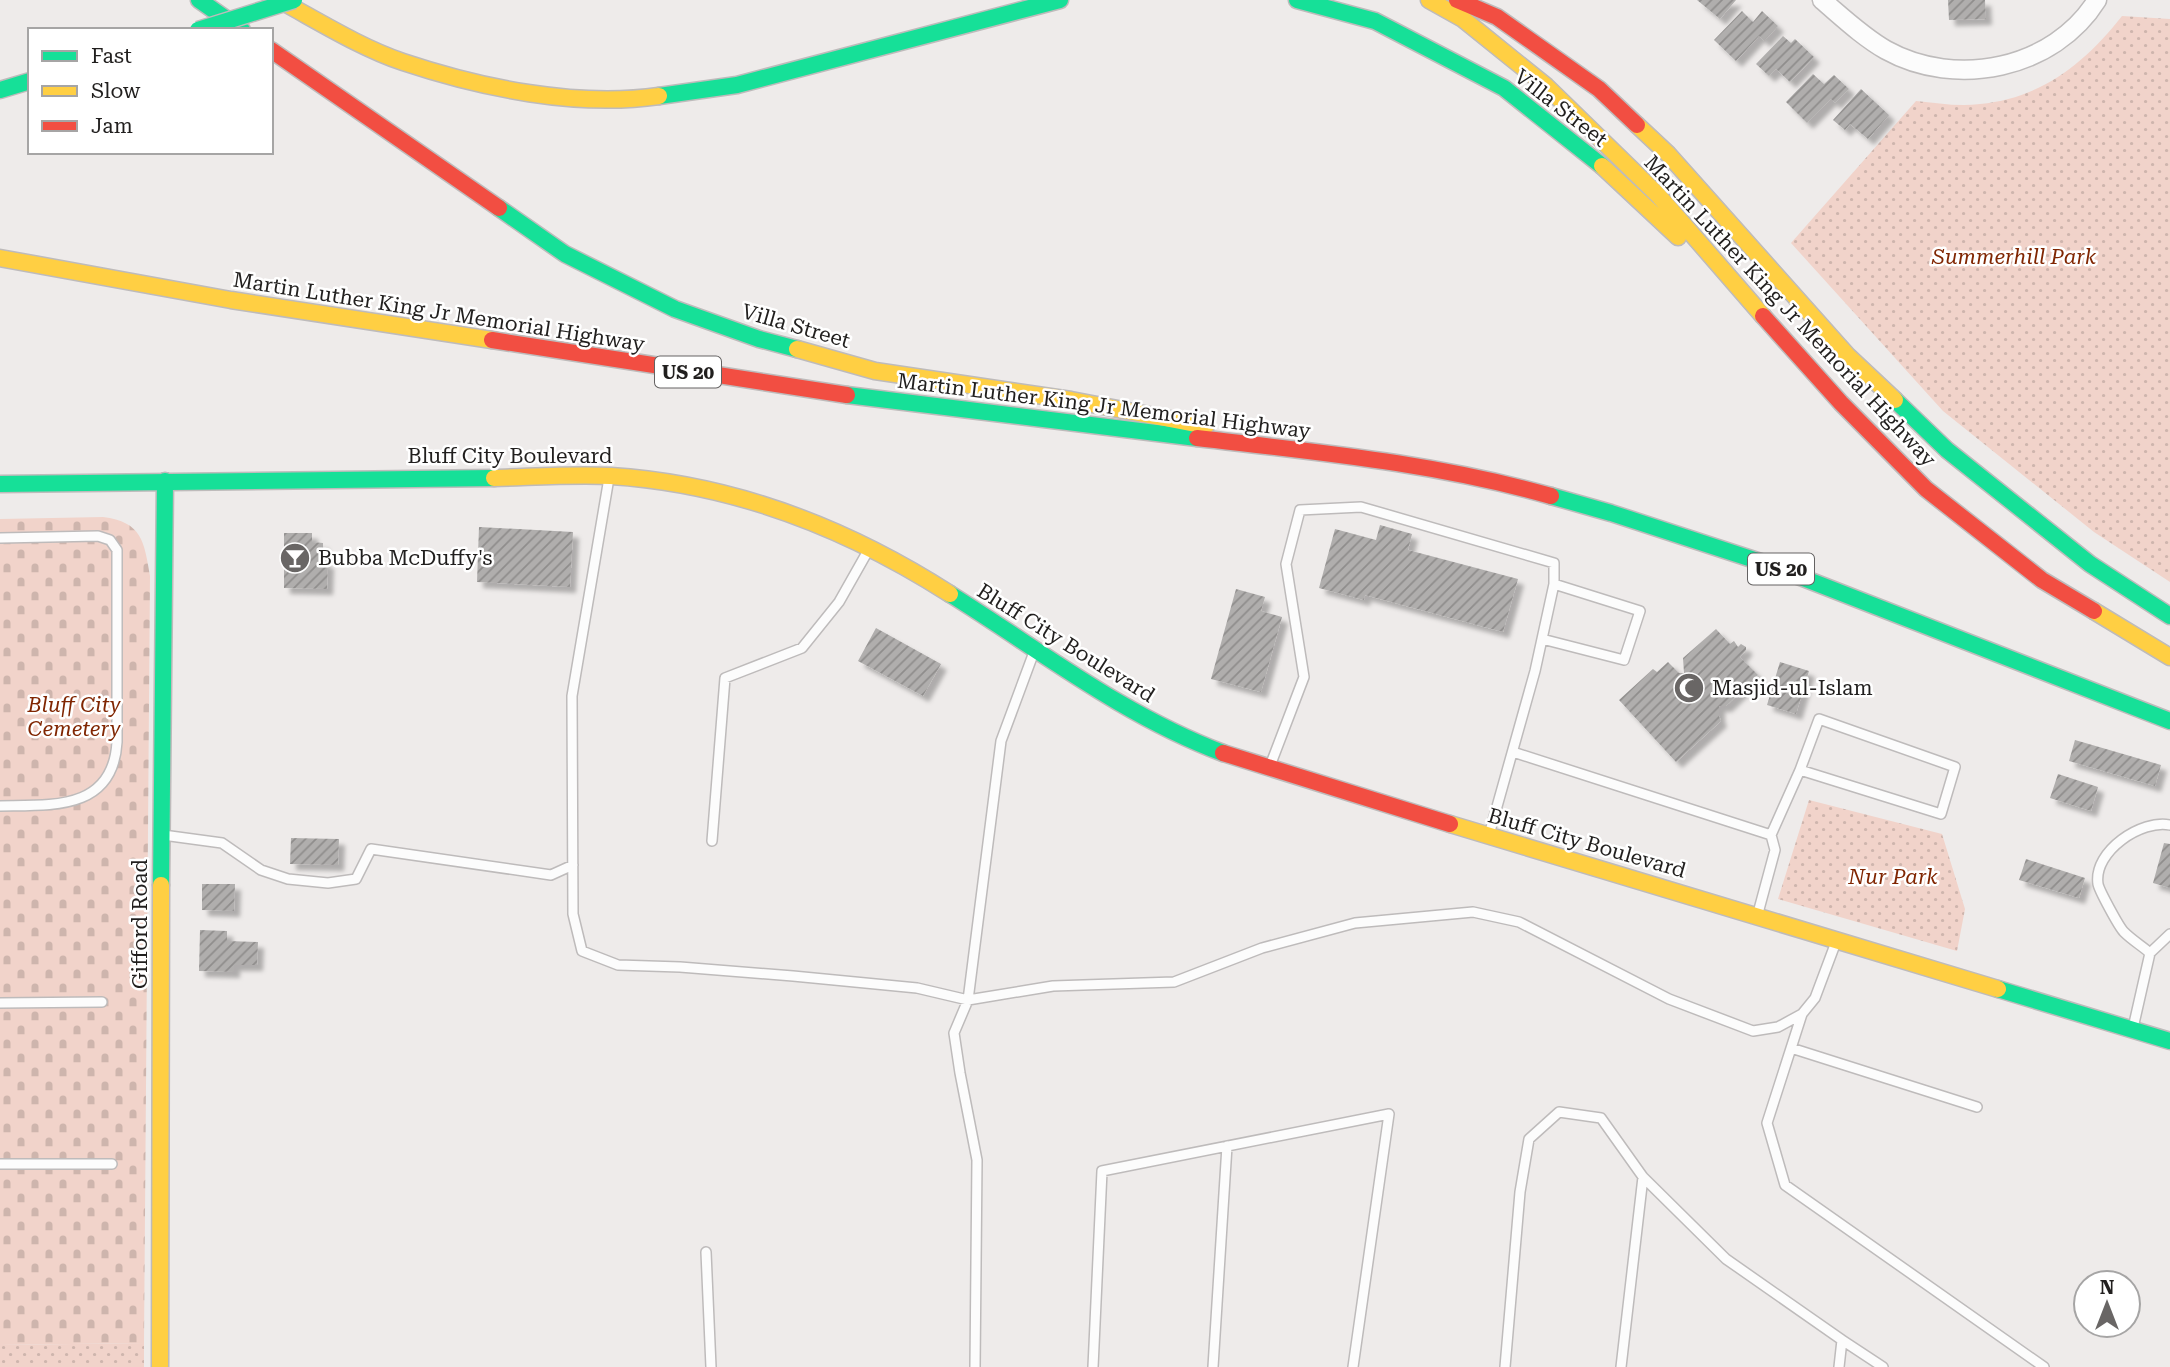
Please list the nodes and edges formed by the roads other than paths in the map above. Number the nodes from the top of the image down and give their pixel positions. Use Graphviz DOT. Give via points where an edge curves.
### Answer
graph roads {
  1 [pos="200,0"];
  2 [pos="279,0"];
  3 [pos="294,0"];
  4 [pos="1060,0"];
  5 [pos="1297,0"];
  6 [pos="1429,0"];
  7 [pos="1457,0"];
  8 [pos="1822,0"];
  9 [pos="2097,0"];
  10 [pos="204,28"];
  11 [pos="239,28"];
  12 [pos="273,51"];
  13 [pos="28,82"];
  14 [pos="0,90"];
  15 [pos="0,258"];
  16 [pos="1760,313"];
  17 [pos="1380,460"];
  18 [pos="609,476"];
  19 [pos="165,481"];
  20 [pos="0,484"];
  21 [pos="0,538"];
  22 [pos="870,547"];
  23 [pos="1553,584"];
  24 [pos="2170,616"];
  25 [pos="1542,639"];
  26 [pos="1034,650"];
  27 [pos="2170,657"];
  28 [pos="2170,721"];
  29 [pos="1513,752"];
  30 [pos="1269,768"];
  31 [pos="1800,770"];
  32 [pos="0,806"];
  33 [pos="2170,825"];
  34 [pos="161,835"];
  35 [pos="1771,835"];
  36 [pos="1488,836"];
  37 [pos="712,841"];
  38 [pos="573,865"];
  39 [pos="1758,915"];
  40 [pos="2170,934"];
  41 [pos="1837,939"];
  42 [pos="2150,953"];
  43 [pos="968,1000"];
  44 [pos="102,1002"];
  45 [pos="0,1003"];
  46 [pos="1802,1014"];
  47 [pos="2133,1030"];
  48 [pos="2170,1041"];
  49 [pos="1791,1048"];
  50 [pos="1977,1107"];
  51 [pos="1227,1146"];
  52 [pos="0,1164"];
  53 [pos="112,1164"];
  54 [pos="1643,1177"];
  55 [pos="706,1252"];
  56 [pos="1842,1340"];
  57 [pos="160,1367"];
  58 [pos="711,1367"];
  59 [pos="975,1367"];
  60 [pos="1093,1367"];
  61 [pos="1213,1367"];
  62 [pos="1353,1367"];
  63 [pos="1504,1367"];
  64 [pos="1621,1367"];
  65 [pos="1839,1367"];
  66 [pos="1883,1367"];
  67 [pos="2044,1367"];
  1 -- 11 [label="main road"];
  2 -- 4 [label="main road" via="401,61 478,83 569,98 641,99 737,85"];
  3 -- 10 [label="main road, bridge"];
  5 -- 16 [label="main road, Villa Street" via="1375,21 1504,88 1613,175"];
  6 -- 16 [label="main road, Martin Luther King Jr Memorial Highway" via="1463,19 1546,86 1658,195"];
  7 -- 24 [label="main road" via="1497,16 1599,89 1668,154 1847,356 1947,450 2090,564"];
  8 -- 9 [label="street" via="1887,50 1949,70 2013,63 2043,51 2071,33"];
  12 -- 17 [label="main road, Villa Street" via="565,254 674,309 759,339 875,371 1071,400"];
  13 -- 14 [label="main road"];
  15 -- 17 [label="main road, Martin Luther King Jr Memorial Highway / US 20" via="231,300 877,400"];
  16 -- 27 [label="main road, Martin Luther King Jr Memorial Highway" via="1926,489 2042,580"];
  17 -- 28 [label="main road, Martin Luther King Jr Memorial Highway / US 20" via="1502,482 1767,564"];
  18 -- 19 [label="main road, Bluff City Boulevard"];
  18 -- 22 [label="main road, Bluff City Boulevard" via="654,479 751,501 795,513"];
  18 -- 38 [label="lane" via="572,696"];
  19 -- 20 [label="main road, Bluff City Boulevard"];
  19 -- 34 [label="main road, Gifford Road"];
  21 -- 32 [label="lane" via="98,536 110,540 117,550 117,743 112,767 99,786 71,803"];
  22 -- 26 [label="main road, Bluff City Boulevard"];
  22 -- 37 [label="lane" via="839,602 802,648 724,678"];
  23 -- 25 [label="lane"];
  23 -- 25 [label="lane" via="1640,611 1624,660"];
  23 -- 30 [label="lane" via="1554,563 1361,507 1300,510 1286,564 1304,677"];
  25 -- 29 [label="lane"];
  26 -- 30 [label="main road, Bluff City Boulevard" via="1142,717 1189,740"];
  26 -- 43 [label="lane" via="1001,741"];
  29 -- 35 [label="lane"];
  29 -- 36 [label="lane"];
  30 -- 36 [label="main road, Bluff City Boulevard"];
  31 -- 31 [label="lane" via="1941,814 1955,767 1819,719"];
  31 -- 35 [label="lane"];
  33 -- 42 [label="lane" via="2134,831 2111,848 2100,868 2098,884 2122,930"];
  34 -- 38 [label="lane" via="222,843 261,870 288,879 328,883 356,879 371,849 551,875"];
  34 -- 57 [label="main road, Gifford Road"];
  35 -- 39 [label="lane" via="1775,850"];
  36 -- 39 [label="main road, Bluff City Boulevard"];
  38 -- 43 [label="lane" via="573,915 582,951 618,965 917,988"];
  39 -- 41 [label="main road, Bluff City Boulevard"];
  40 -- 42 [label="lane"];
  41 -- 46 [label="lane" via="1815,998"];
  41 -- 47 [label="main road, Bluff City Boulevard"];
  42 -- 47 [label="lane"];
  43 -- 46 [label="lane" via="1053,986 1174,982 1262,948 1355,923 1473,912 1518,922 1670,999 1754,1031 1778,1027"];
  43 -- 59 [label="lane" via="954,1033 977,1160"];
  44 -- 45 [label="lane"];
  46 -- 49 [label="lane"];
  47 -- 48 [label="main road, Bluff City Boulevard"];
  49 -- 50 [label="lane"];
  49 -- 67 [label="lane" via="1767,1123 1785,1185"];
  51 -- 60 [label="lane" via="1102,1171"];
  51 -- 61 [label="lane"];
  51 -- 62 [label="lane" via="1389,1114"];
  52 -- 53 [label="lane"];
  54 -- 56 [label="lane" via="1726,1259"];
  54 -- 63 [label="lane" via="1601,1118 1559,1112 1529,1139"];
  54 -- 64 [label="lane"];
  55 -- 58 [label="lane"];
  56 -- 65 [label="lane"];
  56 -- 66 [label="lane"];
}
